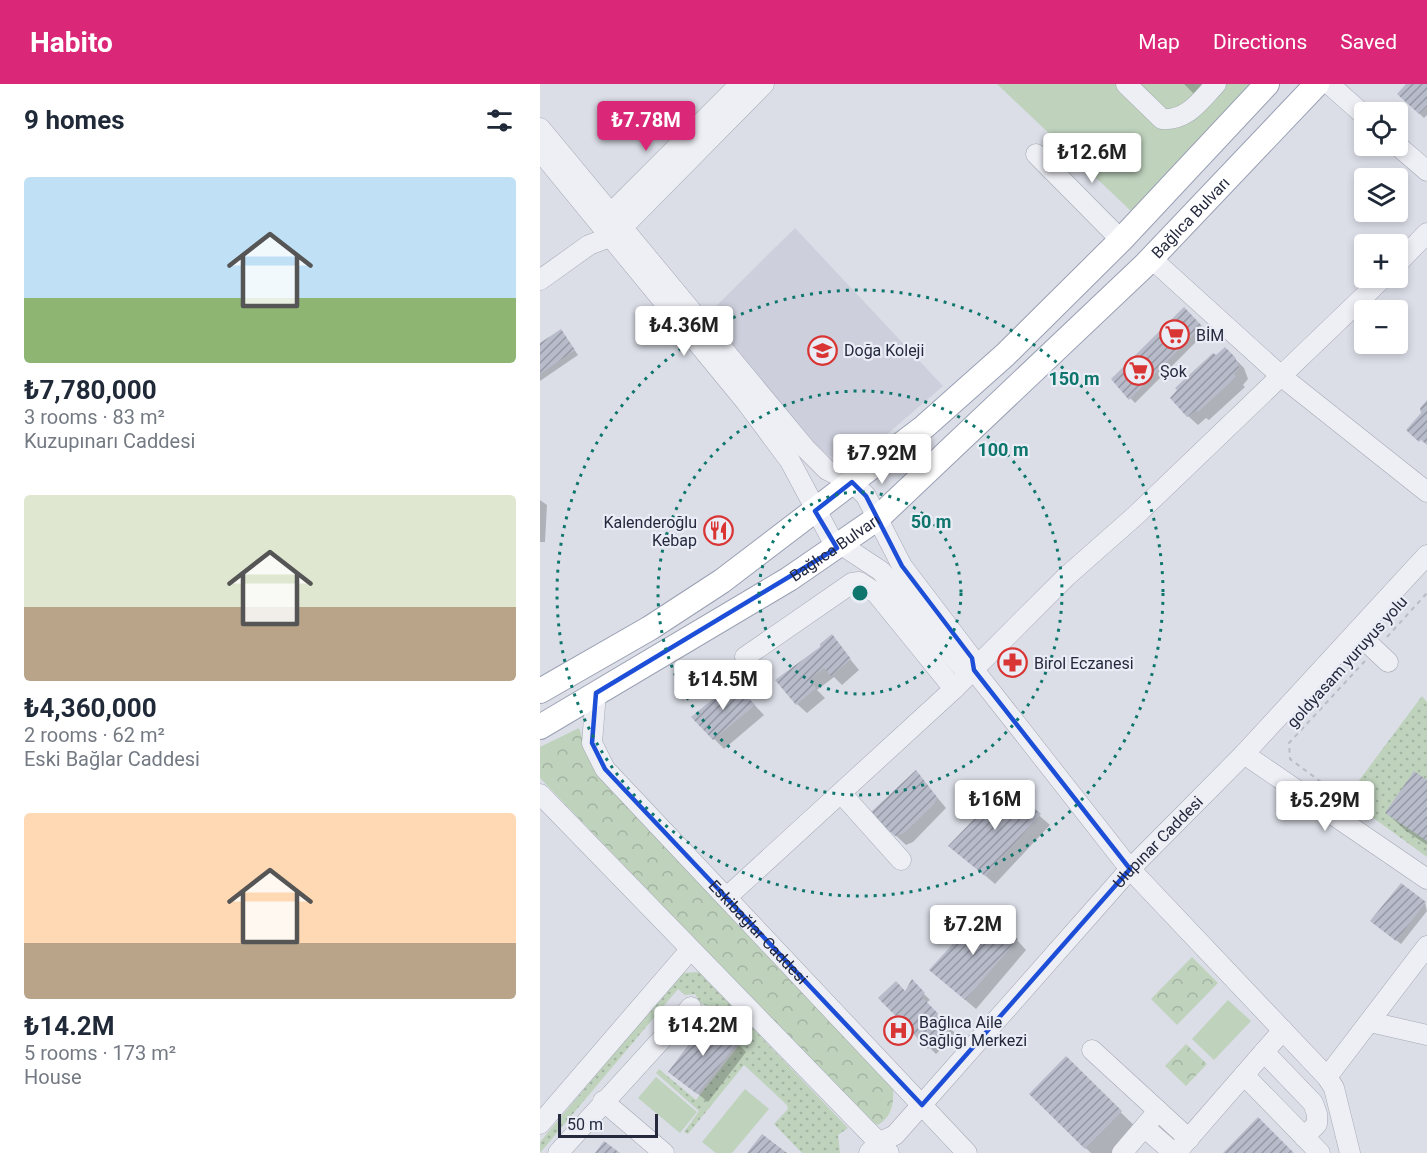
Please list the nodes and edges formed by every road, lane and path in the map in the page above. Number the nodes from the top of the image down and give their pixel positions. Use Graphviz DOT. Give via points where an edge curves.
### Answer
graph roads {
  1 [pos="740,84"];
  2 [pos="764,84"];
  3 [pos="1126,84"];
  4 [pos="1216,84"];
  5 [pos="1267,84"];
  6 [pos="1317,84"];
  7 [pos="1329,84"];
  8 [pos="1354,106"];
  9 [pos="540,128"];
  10 [pos="540,151"];
  11 [pos="1036,154"];
  12 [pos="1408,155"];
  13 [pos="1427,171"];
  14 [pos="611,225"];
  15 [pos="1427,233"];
  16 [pos="1121,240"];
  17 [pos="1408,252"];
  18 [pos="1152,259"];
  19 [pos="540,280"];
  20 [pos="1373,288"];
  21 [pos="1281,376"];
  22 [pos="852,482"];
  23 [pos="1427,492"];
  24 [pos="815,511"];
  25 [pos="879,517"];
  26 [pos="840,546"];
  27 [pos="1427,555"];
  28 [pos="1427,593"];
  29 [pos="1356,632"];
  30 [pos="1382,656"];
  31 [pos="745,657"];
  32 [pos="974,670"];
  33 [pos="954,689"];
  34 [pos="540,691"];
  35 [pos="596,693"];
  36 [pos="540,727"];
  37 [pos="1244,754"];
  38 [pos="841,793"];
  39 [pos="540,794"];
  40 [pos="1383,828"];
  41 [pos="901,860"];
  42 [pos="1131,870"];
  43 [pos="1427,879"];
  44 [pos="727,897"];
  45 [pos="1427,946"];
  46 [pos="690,950"];
  47 [pos="691,1007"];
  48 [pos="1370,1022"];
  49 [pos="1283,1030"];
  50 [pos="1425,1030"];
  51 [pos="1092,1050"];
  52 [pos="1264,1052"];
  53 [pos="1244,1076"];
  54 [pos="1327,1077"];
  55 [pos="603,1101"];
  56 [pos="922,1105"];
  57 [pos="1158,1111"];
  58 [pos="540,1124"];
  59 [pos="1145,1128"];
  60 [pos="1304,1137"];
  61 [pos="884,1147"];
  62 [pos="1180,1148"];
  63 [pos="558,1153"];
  64 [pos="664,1153"];
  65 [pos="967,1153"];
  66 [pos="1122,1153"];
  67 [pos="1320,1153"];
  68 [pos="1350,1153"];
  1 -- 14 [label="street"];
  2 -- 14 [label="street"];
  3 -- 4 [label="street" via="1162,119 1175,120"];
  5 -- 16 [label="main road"];
  6 -- 18 [label="main road, Bağlıca Bulvarı"];
  7 -- 8 [label="street"];
  9 -- 14 [label="street"];
  10 -- 14 [label="street"];
  11 -- 16 [label="street"];
  12 -- 13 [label="street"];
  14 -- 19 [label="street"];
  14 -- 22 [label="street" via="804,448 827,470"];
  14 -- 24 [label="street" via="790,461"];
  15 -- 17 [label="street"];
  16 -- 22 [label="main road" via="951,404"];
  18 -- 21 [label="street"];
  18 -- 25 [label="main road, Bağlıca Bulvarı"];
  20 -- 21 [label="street"];
  21 -- 23 [label="street"];
  21 -- 32 [label="street" via="1067,576"];
  22 -- 24 [label="main road"];
  22 -- 25 [label="street" via="866,495"];
  24 -- 26 [label="street"];
  24 -- 34 [label="main road" via="722,581"];
  25 -- 26 [label="main road, Bağlıca Bulvarı"];
  25 -- 32 [label="street" via="902,566 972,658"];
  26 -- 32 [label="street" via="881,571 962,666"];
  26 -- 35 [label="main road, Bağlıca Bulvarı"];
  27 -- 29 [label="street, Ulupınar Caddesi"];
  28 -- 30 [label="path, goldyasam yuruyus yolu"];
  29 -- 30 [label="street"];
  29 -- 37 [label="street, Ulupınar Caddesi"];
  30 -- 40 [label="path, goldyasam yuruyus yolu" via="1289,743 1290,759"];
  31 -- 33 [label="street" via="852,583 859,582 876,593"];
  32 -- 33 [label="street"];
  32 -- 42 [label="street"];
  33 -- 38 [label="street"];
  35 -- 36 [label="main road, Bağlıca Bulvarı"];
  35 -- 44 [label="street, Eskibağlar Caddesi" via="592,743 605,769"];
  37 -- 42 [label="street, Ulupınar Caddesi"];
  37 -- 43 [label="street"];
  38 -- 41 [label="street"];
  38 -- 44 [label="street"];
  39 -- 46 [label="street"];
  42 -- 49 [label="street"];
  42 -- 56 [label="street, Ulupınar Caddesi"];
  44 -- 56 [label="street, Eskibağlar Caddesi"];
  45 -- 48 [label="street"];
  46 -- 58 [label="street"];
  46 -- 61 [label="street"];
  47 -- 55 [label="street"];
  48 -- 50 [label="street"];
  48 -- 54 [label="street"];
  49 -- 52 [label="street"];
  49 -- 54 [label="street"];
  51 -- 57 [label="street"];
  52 -- 53 [label="street"];
  52 -- 60 [label="street" via="1316,1108 1317,1124"];
  53 -- 60 [label="street"];
  53 -- 62 [label="street"];
  54 -- 68 [label="street" via="1334,1088"];
  55 -- 63 [label="street"];
  55 -- 64 [label="street"];
  56 -- 61 [label="street, Ulupınar Caddesi"];
  56 -- 65 [label="street, Eskibağlar Caddesi"];
  57 -- 59 [label="street"];
  57 -- 62 [label="street"];
  59 -- 62 [label="street"];
  59 -- 66 [label="street"];
  60 -- 67 [label="street"];
}
